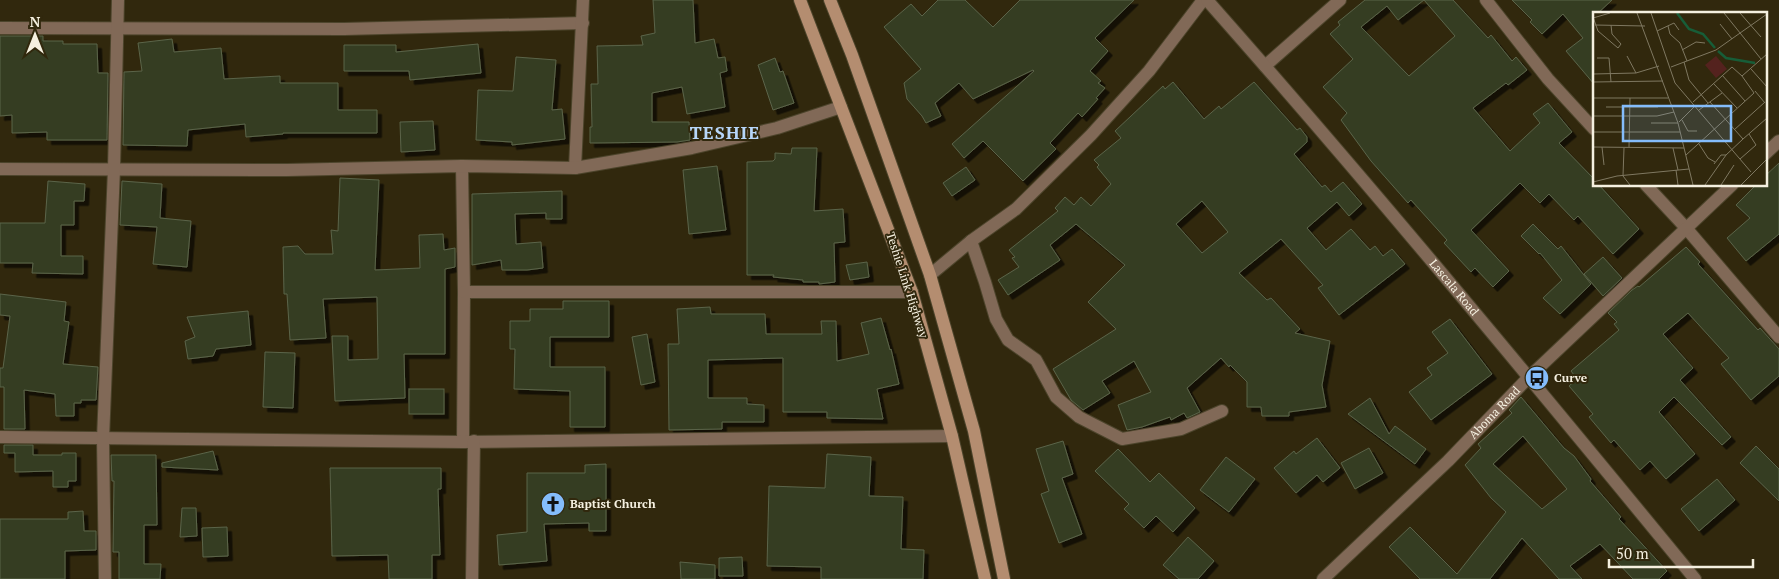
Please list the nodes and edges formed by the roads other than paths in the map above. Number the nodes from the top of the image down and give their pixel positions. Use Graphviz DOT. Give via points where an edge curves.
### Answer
graph roads {
  1 [pos="118,0"];
  2 [pos="583,0"];
  3 [pos="800,0"];
  4 [pos="830,0"];
  5 [pos="1205,0"];
  6 [pos="1340,0"];
  7 [pos="1486,0"];
  8 [pos="582,23"];
  9 [pos="0,28"];
  10 [pos="118,30"];
  11 [pos="1265,66"];
  12 [pos="841,107"];
  13 [pos="1593,128"];
  14 [pos="1779,141"];
  15 [pos="1766,153"];
  16 [pos="462,166"];
  17 [pos="575,168"];
  18 [pos="0,169"];
  19 [pos="114,169"];
  20 [pos="1647,186"];
  21 [pos="1731,186"];
  22 [pos="1686,228"];
  23 [pos="971,241"];
  24 [pos="930,275"];
  25 [pos="464,292"];
  26 [pos="912,292"];
  27 [pos="1779,337"];
  28 [pos="1529,377"];
  29 [pos="1222,411"];
  30 [pos="952,436"];
  31 [pos="0,437"];
  32 [pos="103,438"];
  33 [pos="468,442"];
  34 [pos="105,579"];
  35 [pos="472,579"];
  36 [pos="985,579"];
  37 [pos="1004,579"];
  38 [pos="1323,579"];
  39 [pos="1695,579"];
  1 -- 10 [label="street"];
  2 -- 8 [label="street"];
  3 -- 12 [label="main road, Teshie Link Highway"];
  4 -- 24 [label="main road, Teshie Link Highway"];
  5 -- 11 [label="street, Lascala Road"];
  5 -- 23 [label="street" via="1149,71 1091,135 1016,209"];
  6 -- 11 [label="street"];
  7 -- 13 [label="street" via="1548,79"];
  8 -- 10 [label="street" via="344,30"];
  8 -- 17 [label="street"];
  9 -- 10 [label="street"];
  10 -- 19 [label="street"];
  11 -- 28 [label="street, Lascala Road"];
  12 -- 17 [label="street" via="777,128 692,148"];
  12 -- 26 [label="main road, Teshie Link Highway"];
  14 -- 15 [label="street"];
  16 -- 17 [label="street"];
  16 -- 19 [label="street"];
  16 -- 25 [label="street"];
  18 -- 19 [label="street"];
  19 -- 32 [label="street"];
  20 -- 22 [label="street"];
  21 -- 22 [label="street, Aboma Road"];
  22 -- 27 [label="street"];
  22 -- 28 [label="street, Aboma Road"];
  23 -- 24 [label="street"];
  23 -- 29 [label="street" via="996,318 1008,340 1036,360 1056,397 1079,417 1122,438 1181,429"];
  24 -- 37 [label="main road, Teshie Link Highway" via="974,431"];
  25 -- 26 [label="street"];
  25 -- 33 [label="street"];
  26 -- 30 [label="main road, Teshie Link Highway"];
  28 -- 38 [label="street, Aboma Road" via="1448,461"];
  28 -- 39 [label="street, Lascala Road"];
  30 -- 33 [label="street"];
  30 -- 36 [label="main road, Teshie Link Highway"];
  31 -- 32 [label="street"];
  32 -- 33 [label="street"];
  32 -- 34 [label="street"];
  33 -- 35 [label="street"];
}
